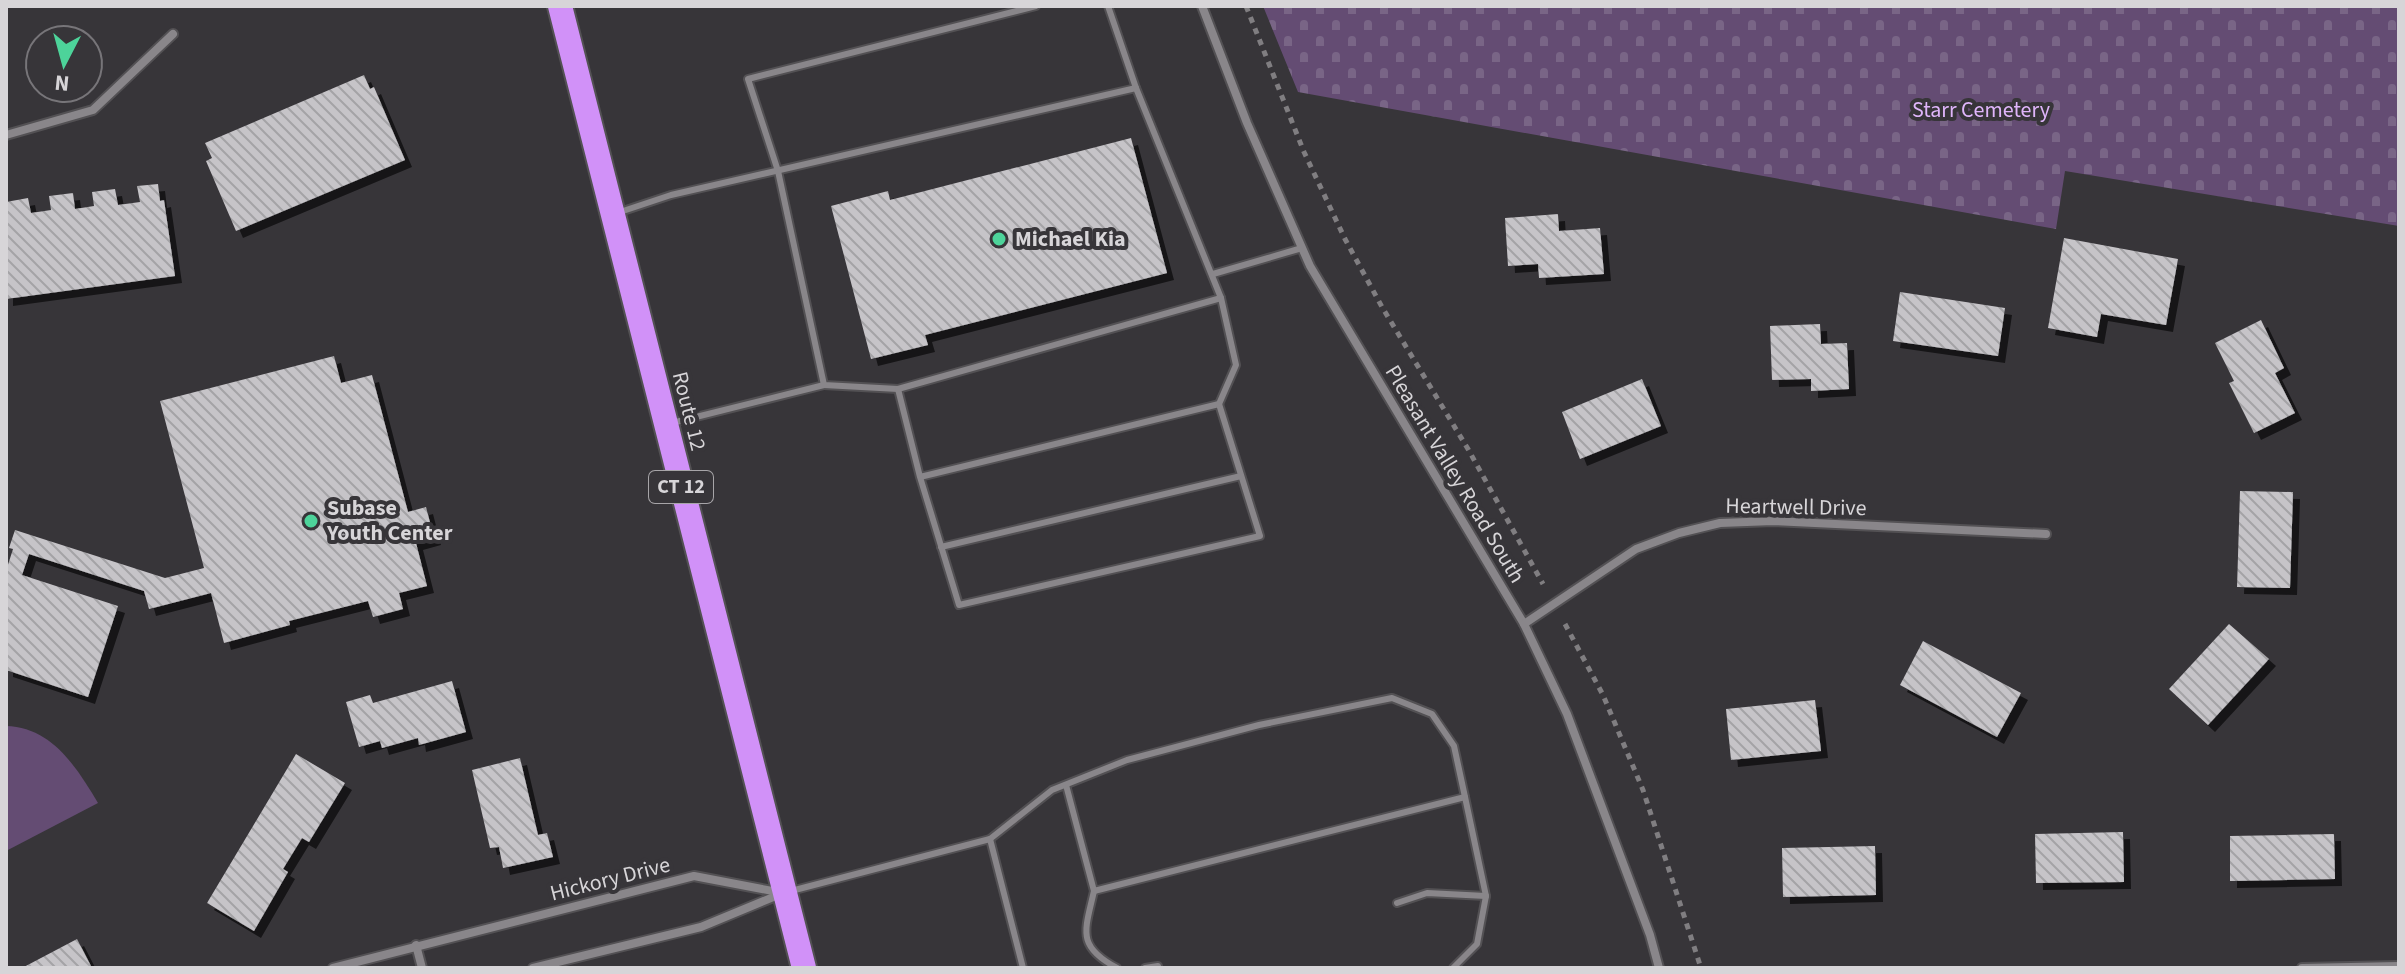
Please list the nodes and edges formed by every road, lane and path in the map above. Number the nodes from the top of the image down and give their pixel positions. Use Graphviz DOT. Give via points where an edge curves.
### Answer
graph roads {
  1 [pos="560,6"];
  2 [pos="1036,6"];
  3 [pos="1108,6"];
  4 [pos="1202,6"];
  5 [pos="1246,6"];
  6 [pos="173,34"];
  7 [pos="1136,88"];
  8 [pos="6,135"];
  9 [pos="778,171"];
  10 [pos="613,215"];
  11 [pos="1302,248"];
  12 [pos="1213,274"];
  13 [pos="1221,298"];
  14 [pos="824,385"];
  15 [pos="898,389"];
  16 [pos="1219,404"];
  17 [pos="666,425"];
  18 [pos="1241,476"];
  19 [pos="920,477"];
  20 [pos="2046,534"];
  21 [pos="941,547"];
  22 [pos="1554,604"];
  23 [pos="1524,624"];
  24 [pos="1066,785"];
  25 [pos="1465,797"];
  26 [pos="990,839"];
  27 [pos="1094,891"];
  28 [pos="783,893"];
  29 [pos="1486,896"];
  30 [pos="1397,903"];
  31 [pos="416,945"];
  32 [pos="1158,966"];
  33 [pos="2399,966"];
  34 [pos="333,968"];
  35 [pos="422,968"];
  36 [pos="533,968"];
  37 [pos="804,968"];
  38 [pos="1023,968"];
  39 [pos="1117,968"];
  40 [pos="1145,968"];
  41 [pos="1453,968"];
  42 [pos="1659,968"];
  43 [pos="1701,968"];
  44 [pos="2302,968"];
  1 -- 10 [label="highway, Route 12 / CT 12"];
  2 -- 9 [label="lane" via="748,79"];
  3 -- 7 [label="lane"];
  4 -- 11 [label="street, Pleasant Valley Road South"];
  5 -- 22 [label="path" via="1345,239"];
  6 -- 8 [label="street" via="93,110"];
  7 -- 9 [label="lane"];
  7 -- 12 [label="lane"];
  9 -- 10 [label="lane" via="671,195"];
  9 -- 14 [label="lane"];
  10 -- 17 [label="highway, Route 12 / CT 12"];
  11 -- 12 [label="lane"];
  11 -- 23 [label="street, Pleasant Valley Road South"];
  12 -- 13 [label="lane"];
  13 -- 15 [label="lane"];
  13 -- 16 [label="lane" via="1236,365"];
  14 -- 15 [label="lane"];
  14 -- 17 [label="lane"];
  15 -- 19 [label="lane"];
  16 -- 18 [label="lane"];
  16 -- 19 [label="lane"];
  17 -- 28 [label="highway, Route 12 / CT 12"];
  18 -- 21 [label="lane"];
  18 -- 21 [label="lane" via="1260,536 959,605"];
  19 -- 21 [label="lane"];
  20 -- 22 [label="street, Heartwell Drive" via="1720,523 1636,549"];
  22 -- 23 [label="street, Heartwell Drive"];
  22 -- 43 [label="path" via="1629,755"];
  23 -- 42 [label="street, Pleasant Valley Road South" via="1567,714"];
  24 -- 25 [label="lane" via="1127,760 1335,707 1392,698 1432,714 1454,746"];
  24 -- 26 [label="lane" via="1052,790"];
  24 -- 27 [label="lane"];
  25 -- 27 [label="lane"];
  25 -- 29 [label="lane"];
  26 -- 28 [label="lane"];
  26 -- 38 [label="lane"];
  27 -- 39 [label="lane" via="1085,933 1095,956"];
  28 -- 31 [label="street, Hickory Drive" via="694,876"];
  28 -- 36 [label="street" via="701,927"];
  28 -- 37 [label="highway, Route 12 / CT 12"];
  29 -- 30 [label="lane" via="1427,893"];
  29 -- 41 [label="lane" via="1477,944"];
  31 -- 34 [label="street, Hickory Drive"];
  31 -- 35 [label="street"];
  32 -- 40 [label="lane"];
  33 -- 44 [label="street"];
}
